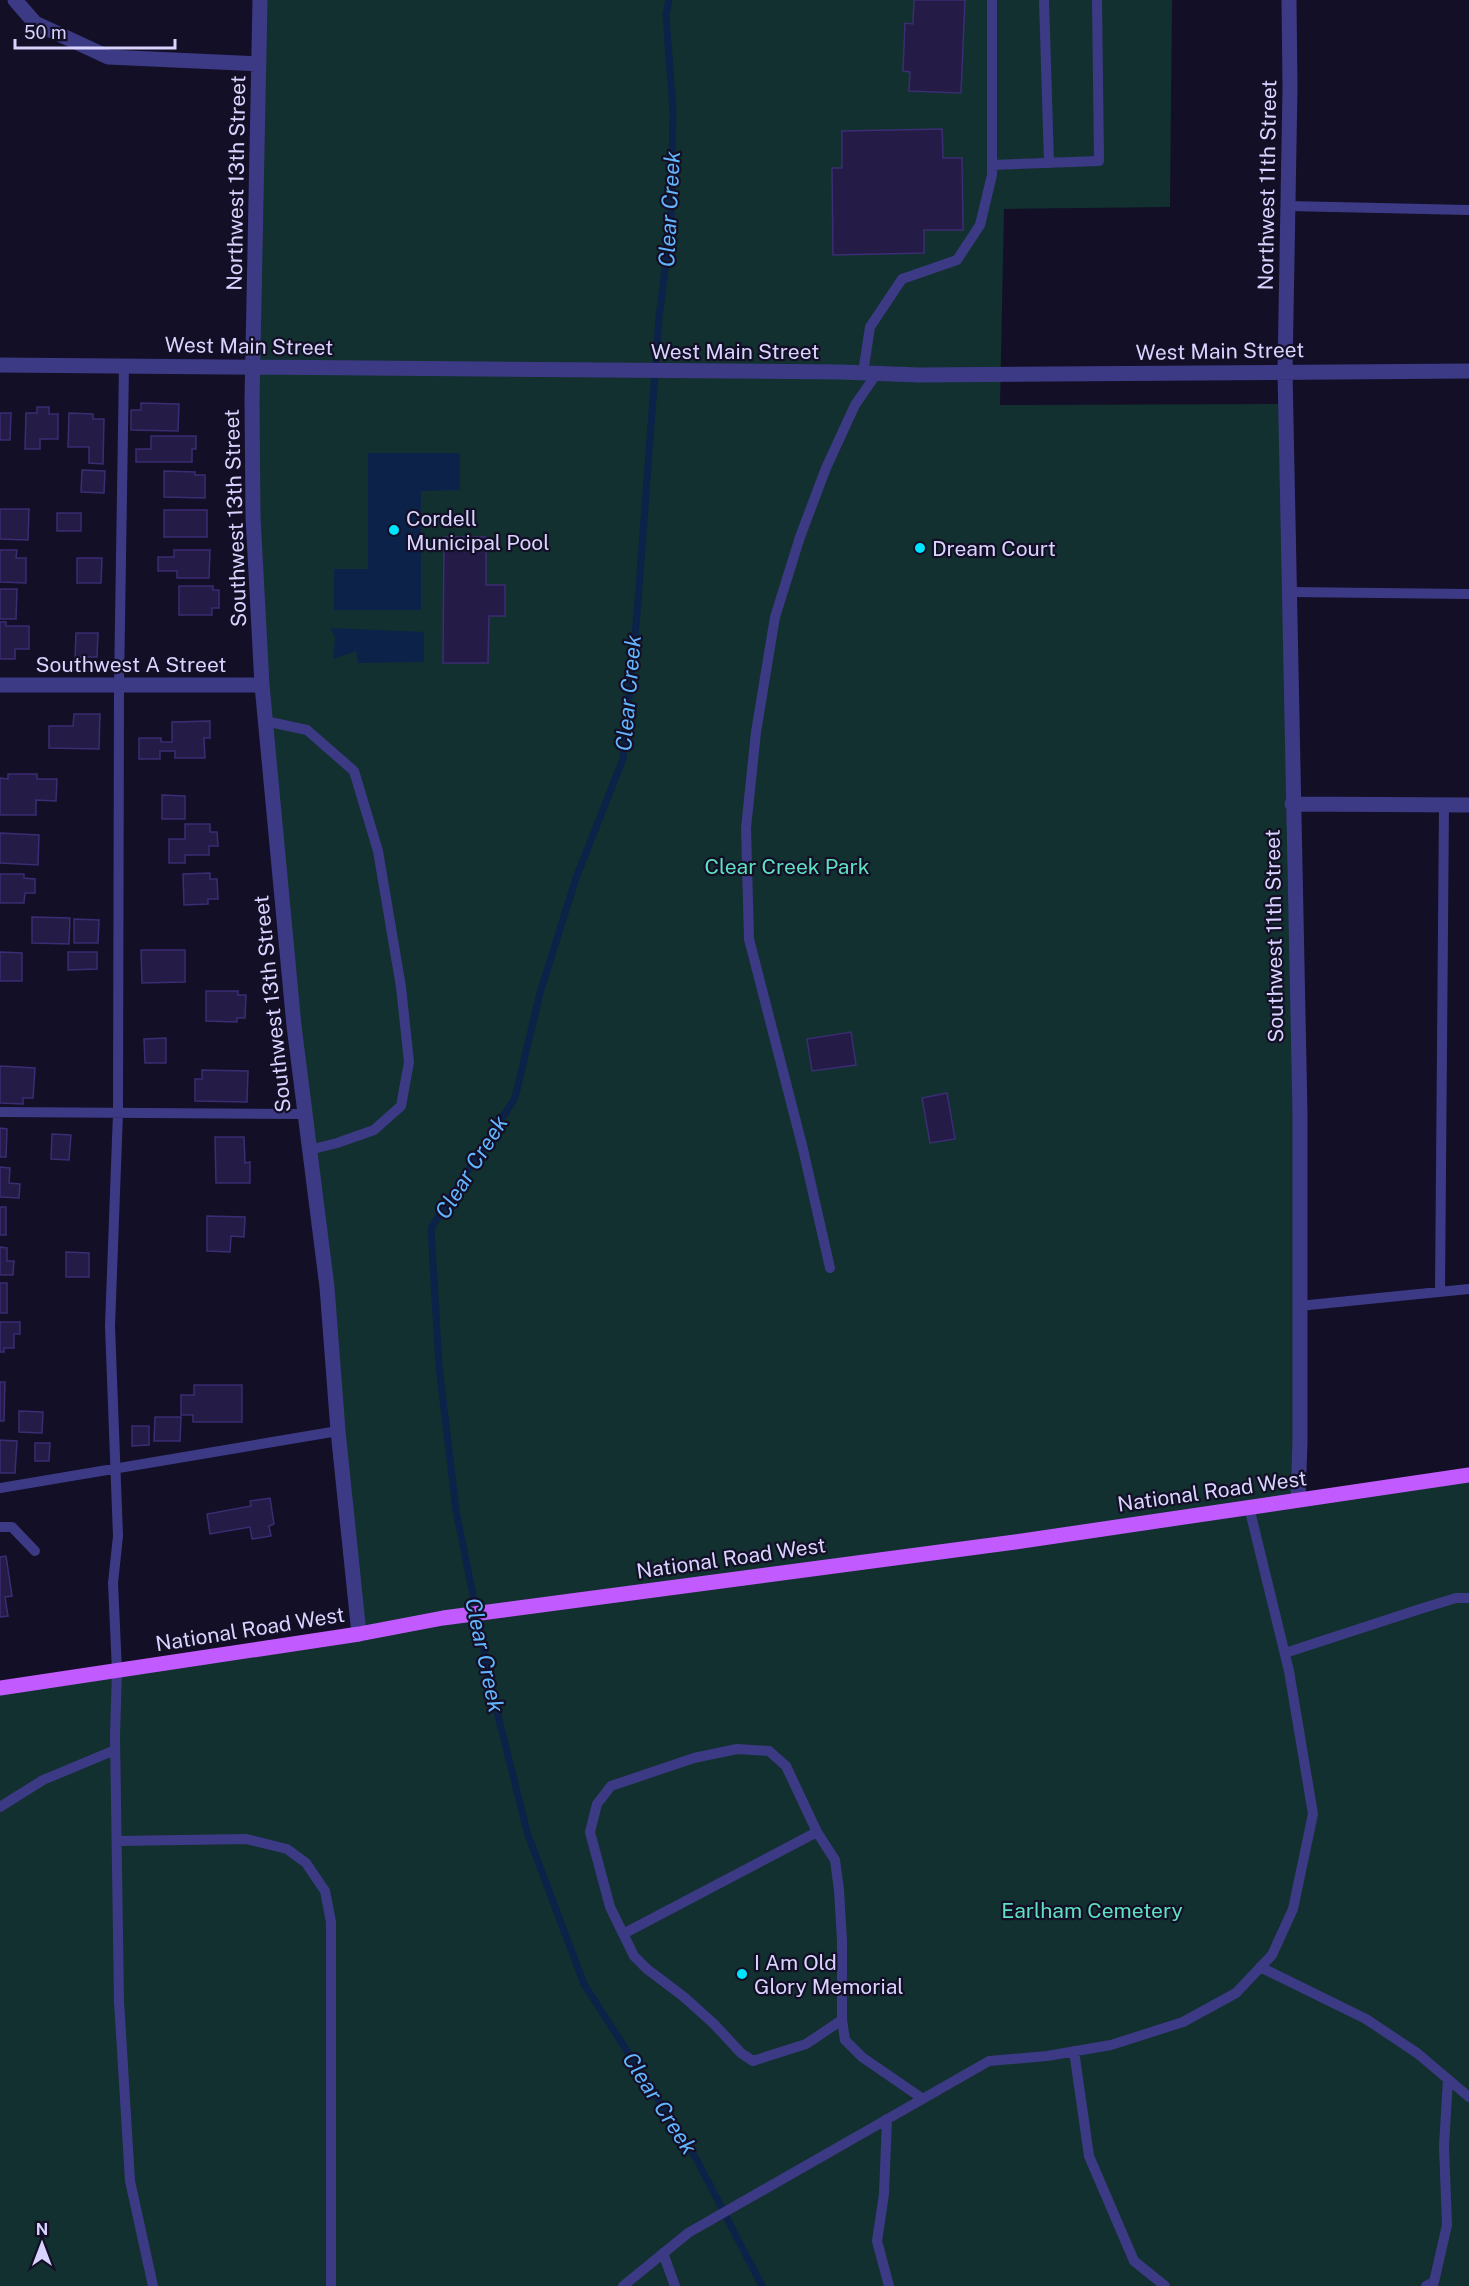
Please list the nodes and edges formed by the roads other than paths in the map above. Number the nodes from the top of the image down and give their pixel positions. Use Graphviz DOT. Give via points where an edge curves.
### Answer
graph roads {
  1 [pos="15,0"];
  2 [pos="260,0"];
  3 [pos="992,0"];
  4 [pos="1044,0"];
  5 [pos="1097,0"];
  6 [pos="1289,0"];
  7 [pos="259,64"];
  8 [pos="1049,163"];
  9 [pos="992,165"];
  10 [pos="1288,206"];
  11 [pos="1469,210"];
  12 [pos="0,365"];
  13 [pos="124,366"];
  14 [pos="254,368"];
  15 [pos="1285,371"];
  16 [pos="1469,371"];
  17 [pos="870,373"];
  18 [pos="1288,592"];
  19 [pos="1469,594"];
  20 [pos="0,685"];
  21 [pos="119,685"];
  22 [pos="262,685"];
  23 [pos="265,721"];
  24 [pos="1292,804"];
  25 [pos="1444,805"];
  26 [pos="1469,805"];
  27 [pos="0,1112"];
  28 [pos="118,1113"];
  29 [pos="305,1114"];
  30 [pos="309,1150"];
  31 [pos="830,1268"];
  32 [pos="1469,1289"];
  33 [pos="1440,1292"];
  34 [pos="1299,1306"];
  35 [pos="338,1431"];
  36 [pos="116,1468"];
  37 [pos="1469,1475"];
  38 [pos="0,1488"];
  39 [pos="1298,1500"];
  40 [pos="1249,1507"];
  41 [pos="0,1527"];
  42 [pos="35,1551"];
  43 [pos="1469,1598"];
  44 [pos="359,1634"];
  45 [pos="1285,1653"];
  46 [pos="117,1671"];
  47 [pos="0,1688"];
  48 [pos="115,1750"];
  49 [pos="0,1807"];
  50 [pos="817,1832"];
  51 [pos="117,1841"];
  52 [pos="623,1934"];
  53 [pos="1260,1967"];
  54 [pos="842,2020"];
  55 [pos="1074,2051"];
  56 [pos="1448,2079"];
  57 [pos="1469,2097"];
  58 [pos="923,2099"];
  59 [pos="886,2119"];
  60 [pos="663,2253"];
  61 [pos="153,2286"];
  62 [pos="331,2286"];
  63 [pos="623,2286"];
  64 [pos="675,2286"];
  65 [pos="889,2286"];
  66 [pos="1165,2286"];
  67 [pos="1426,2286"];
  1 -- 7 [label="street" via="35,23 108,57"];
  2 -- 7 [label="street, Northwest 13th Street"];
  3 -- 9 [label="lane"];
  4 -- 8 [label="lane"];
  5 -- 8 [label="lane" via="1099,161"];
  6 -- 10 [label="street, Northwest 11th Street"];
  7 -- 14 [label="street, Northwest 13th Street"];
  8 -- 9 [label="lane"];
  9 -- 17 [label="lane" via="980,225 957,260 902,279 870,327"];
  10 -- 11 [label="lane"];
  10 -- 15 [label="street, Northwest 11th Street"];
  12 -- 13 [label="street, West Main Street"];
  13 -- 14 [label="street, West Main Street"];
  13 -- 21 [label="lane"];
  14 -- 17 [label="street, West Main Street"];
  14 -- 22 [label="street, Southwest 13th Street" via="253,517"];
  15 -- 16 [label="street, West Main Street"];
  15 -- 17 [label="street, West Main Street"];
  15 -- 18 [label="street, Southwest 11th Street"];
  17 -- 31 [label="lane" via="826,468 775,617 756,732 746,828 748,939"];
  18 -- 19 [label="lane"];
  18 -- 24 [label="street, Southwest 11th Street"];
  20 -- 21 [label="street, Southwest A Street"];
  21 -- 22 [label="street, Southwest A Street"];
  21 -- 28 [label="lane"];
  22 -- 23 [label="street, Southwest 13th Street"];
  23 -- 29 [label="street, Southwest 13th Street"];
  23 -- 30 [label="lane" via="307,730 354,771 378,851 408,1051 401,1106 374,1130"];
  24 -- 25 [label="street"];
  24 -- 34 [label="street, Southwest 11th Street" via="1300,1114"];
  25 -- 26 [label="street"];
  25 -- 33 [label="lane"];
  27 -- 28 [label="lane"];
  28 -- 29 [label="lane"];
  28 -- 36 [label="lane" via="111,1326"];
  29 -- 30 [label="street, Southwest 13th Street"];
  30 -- 35 [label="street, Southwest 13th Street" via="327,1287"];
  32 -- 33 [label="lane"];
  33 -- 34 [label="lane"];
  34 -- 39 [label="street, Southwest 11th Street"];
  35 -- 36 [label="lane"];
  35 -- 44 [label="street, Southwest 13th Street"];
  36 -- 38 [label="lane"];
  36 -- 46 [label="lane" via="118,1536 113,1583"];
  37 -- 39 [label="main road, National Road West"];
  39 -- 40 [label="main road, National Road West"];
  40 -- 44 [label="main road, National Road West" via="443,1618"];
  40 -- 45 [label="lane"];
  41 -- 42 [label="lane" via="12,1527"];
  43 -- 45 [label="lane" via="1419,1609"];
  44 -- 46 [label="main road, National Road West"];
  45 -- 53 [label="lane" via="1313,1814 1293,1909 1272,1955"];
  46 -- 47 [label="main road, National Road West"];
  46 -- 48 [label="lane"];
  48 -- 49 [label="lane" via="43,1780"];
  48 -- 51 [label="lane"];
  50 -- 52 [label="lane"];
  50 -- 52 [label="lane" via="786,1766 769,1751 737,1749 694,1758 611,1786 597,1804 590,1832 609,1907"];
  50 -- 54 [label="lane" via="835,1860 839,1890"];
  51 -- 61 [label="lane" via="119,2001 130,2181"];
  51 -- 62 [label="lane" via="246,1839 287,1849 306,1863 325,1890 331,1922"];
  52 -- 54 [label="lane" via="634,1956 647,1969 684,1997 741,2054 753,2061 806,2044"];
  53 -- 55 [label="lane" via="1236,1993 1183,2022 1111,2045"];
  53 -- 56 [label="lane" via="1366,2019"];
  54 -- 58 [label="lane" via="845,2040 862,2057"];
  55 -- 58 [label="lane" via="989,2061"];
  55 -- 66 [label="lane" via="1089,2156 1134,2261"];
  56 -- 57 [label="lane"];
  56 -- 67 [label="lane" via="1444,2146 1447,2225 1434,2282"];
  58 -- 59 [label="lane"];
  59 -- 60 [label="lane" via="688,2234"];
  59 -- 65 [label="lane" via="884,2194 877,2241"];
  60 -- 63 [label="lane"];
  60 -- 64 [label="lane"];
}
